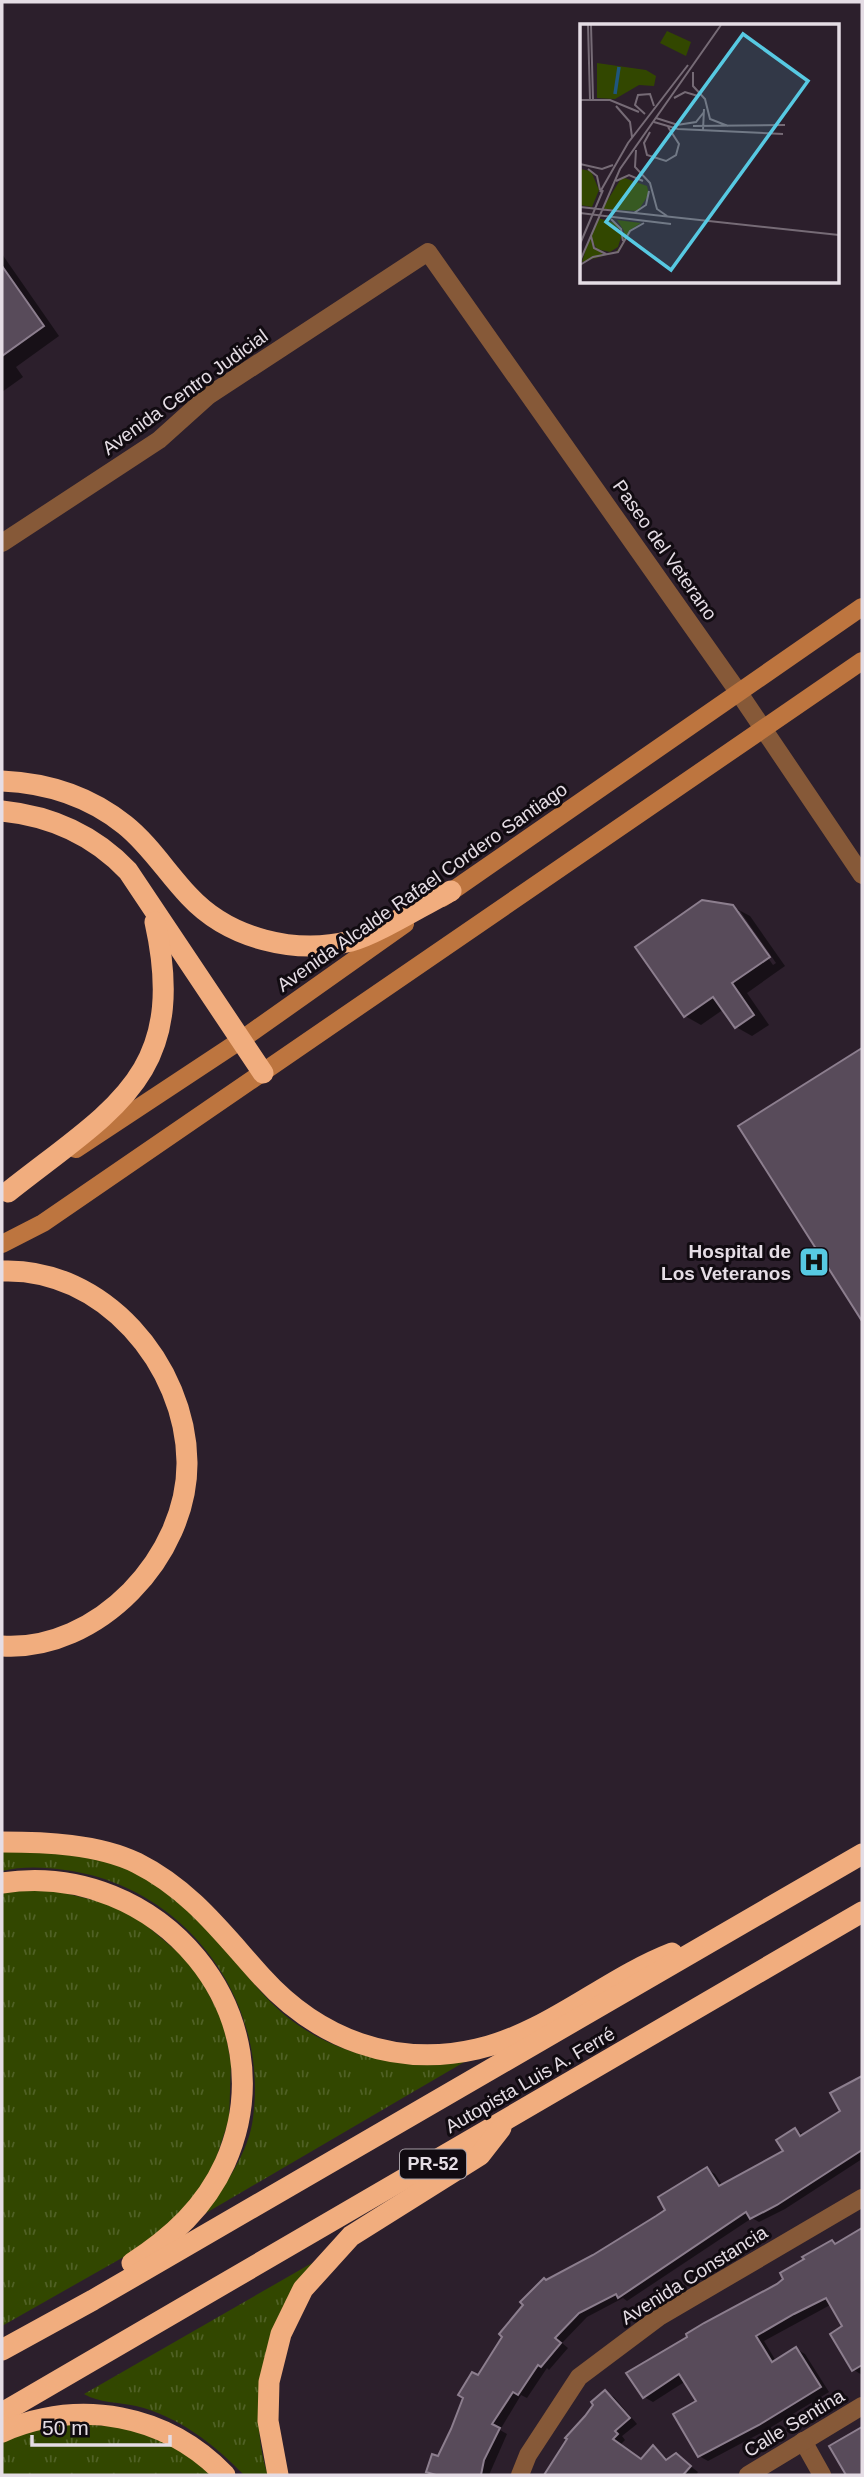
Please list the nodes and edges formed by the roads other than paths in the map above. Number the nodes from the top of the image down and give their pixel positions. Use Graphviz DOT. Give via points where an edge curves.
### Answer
graph roads {
  1 [pos="428,252"];
  2 [pos="2,544"];
  3 [pos="862,607"];
  4 [pos="862,661"];
  5 [pos="739,693"];
  6 [pos="763,729"];
  7 [pos="2,780"];
  8 [pos="2,811"];
  9 [pos="862,876"];
  10 [pos="451,891"];
  11 [pos="153,910"];
  12 [pos="241,1040"];
  13 [pos="263,1073"];
  14 [pos="5,1194"];
  15 [pos="2,1244"];
  16 [pos="2,1271"];
  17 [pos="2,1646"];
  18 [pos="2,1842"];
  19 [pos="862,1854"];
  20 [pos="2,1882"];
  21 [pos="862,1912"];
  22 [pos="733,1929"];
  23 [pos="507,2120"];
  24 [pos="862,2198"];
  25 [pos="51,2323"];
  26 [pos="2,2350"];
  27 [pos="862,2406"];
  28 [pos="2,2413"];
  29 [pos="2,2431"];
  30 [pos="803,2441"];
  31 [pos="225,2475"];
  32 [pos="278,2475"];
  33 [pos="520,2475"];
  34 [pos="748,2475"];
  35 [pos="822,2475"];
  1 -- 2 [label="street, Avenida Centro Judicial" via="208,396 159,440"];
  1 -- 5 [label="street, Paseo del Veterano"];
  3 -- 5 [label="street, Avenida Alcalde Rafael Cordero Santiago"];
  4 -- 6 [label="street"];
  5 -- 6 [label="street, Paseo del Veterano"];
  5 -- 10 [label="street, Avenida Alcalde Rafael Cordero Santiago"];
  6 -- 9 [label="street, Paseo del Veterano"];
  6 -- 13 [label="street"];
  7 -- 10 [label="highway" via="68,792 107,812 142,840 190,898 256,938 305,946 353,940"];
  8 -- 11 [label="highway" via="44,818 89,839 128,871"];
  10 -- 12 [label="street, Avenida Alcalde Rafael Cordero Santiago"];
  11 -- 12 [label="highway"];
  11 -- 14 [label="highway" via="165,988 164,1014 152,1054 117,1104"];
  12 -- 13 [label="highway"];
  12 -- 14 [label="street, Avenida Alcalde Rafael Cordero Santiago"];
  13 -- 15 [label="street" via="43,1223"];
  16 -- 17 [label="highway" via="58,1280 124,1318 167,1382 178,1408 187,1461 178,1512 158,1559 127,1596 83,1627 57,1637"];
  18 -- 22 [label="highway" via="92,1850 137,1863 201,1908 299,2011 357,2043 402,2055 441,2055 501,2042 645,1963"];
  19 -- 22 [label="highway, Autopista Luis A. Ferré / PR-52"];
  20 -- 25 [label="highway" via="86,1886 155,1916 192,1951 218,1990 234,2030 241,2076 233,2140 214,2184 199,2205 156,2247"];
  21 -- 23 [label="highway, Autopista Luis A. Ferré / PR-52"];
  22 -- 25 [label="highway, Autopista Luis A. Ferré / PR-52"];
  23 -- 28 [label="highway, Autopista Luis A. Ferré / PR-52"];
  23 -- 32 [label="highway" via="480,2155 351,2235 303,2289 281,2334 268,2392 269,2433"];
  24 -- 33 [label="street, Avenida Constancia" via="659,2317 579,2377"];
  25 -- 26 [label="highway, Autopista Luis A. Ferré / PR-52"];
  27 -- 30 [label="street, Calle Sentina"];
  29 -- 31 [label="highway" via="62,2414 118,2417 175,2436"];
  30 -- 34 [label="street, Calle Sentina"];
  30 -- 35 [label="street"];
}
